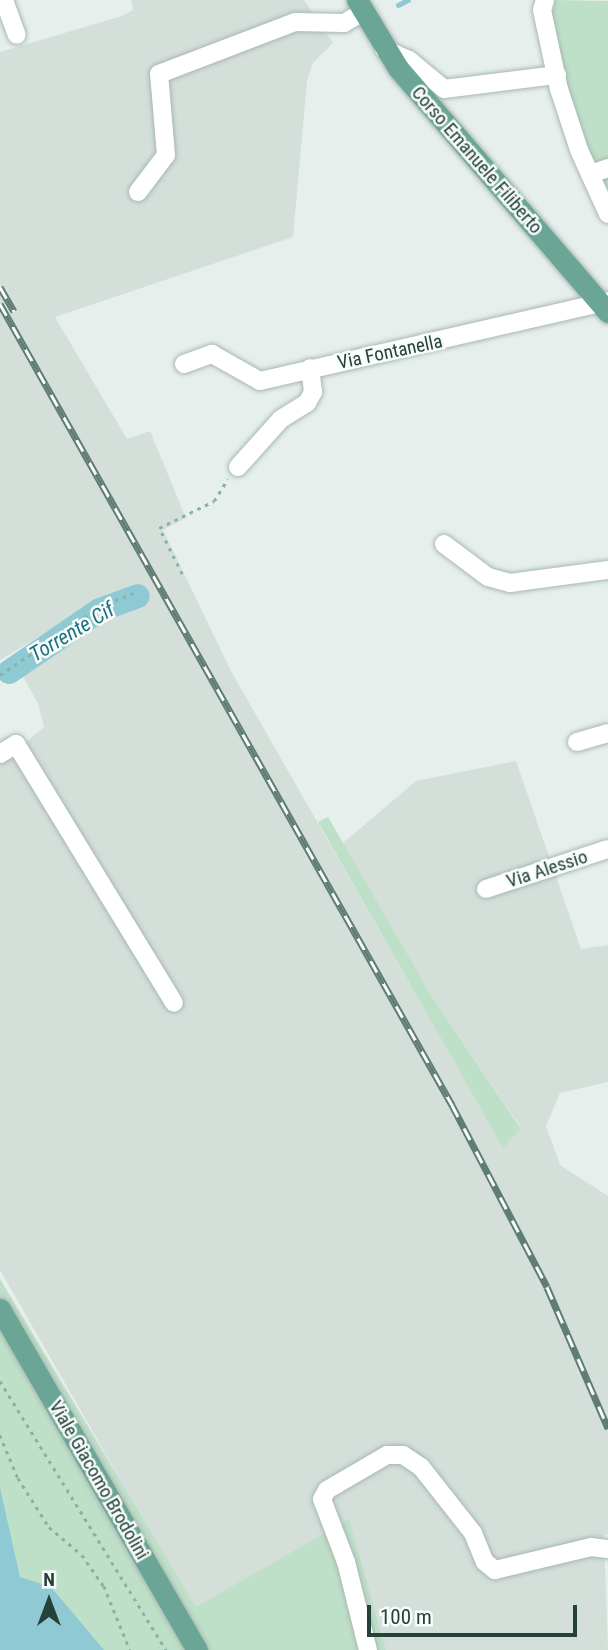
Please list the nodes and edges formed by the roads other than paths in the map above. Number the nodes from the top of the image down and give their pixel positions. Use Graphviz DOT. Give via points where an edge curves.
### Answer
graph roads {
  1 [pos="4,0"];
  2 [pos="545,0"];
  3 [pos="360,6"];
  4 [pos="17,35"];
  5 [pos="384,49"];
  6 [pos="557,75"];
  7 [pos="608,168"];
  8 [pos="590,174"];
  9 [pos="138,192"];
  10 [pos="608,214"];
  11 [pos="606,306"];
  12 [pos="184,364"];
  13 [pos="310,368"];
  14 [pos="238,467"];
  15 [pos="444,544"];
  16 [pos="608,570"];
  17 [pos="608,733"];
  18 [pos="577,742"];
  19 [pos="0,754"];
  20 [pos="608,849"];
  21 [pos="486,889"];
  22 [pos="174,1003"];
  23 [pos="0,1309"];
  24 [pos="608,1549"];
  25 [pos="197,1650"];
  26 [pos="368,1650"];
  1 -- 4 [label="street"];
  2 -- 6 [label="street" via="542,10"];
  3 -- 5 [label="main road, Corso Emanuele Filiberto"];
  3 -- 9 [label="street" via="344,23 295,22 159,74 166,155"];
  5 -- 6 [label="street" via="409,60 444,89"];
  5 -- 11 [label="main road, Corso Emanuele Filiberto"];
  6 -- 8 [label="street"];
  7 -- 8 [label="street"];
  8 -- 10 [label="street"];
  11 -- 13 [label="street, Via Fontanella"];
  12 -- 13 [label="street, Via Fontanella" via="212,354 260,381"];
  13 -- 14 [label="street" via="313,392 307,403 281,419"];
  15 -- 16 [label="street" via="488,577 510,583"];
  17 -- 18 [label="street"];
  19 -- 22 [label="street" via="16,744"];
  20 -- 21 [label="street, Via Alessio"];
  23 -- 25 [label="main road, Viale Giacomo Brodolini"];
  24 -- 26 [label="street" via="591,1547 495,1570 485,1562 473,1533 421,1467 403,1455 387,1455 327,1490 322,1499 346,1562"];
}
